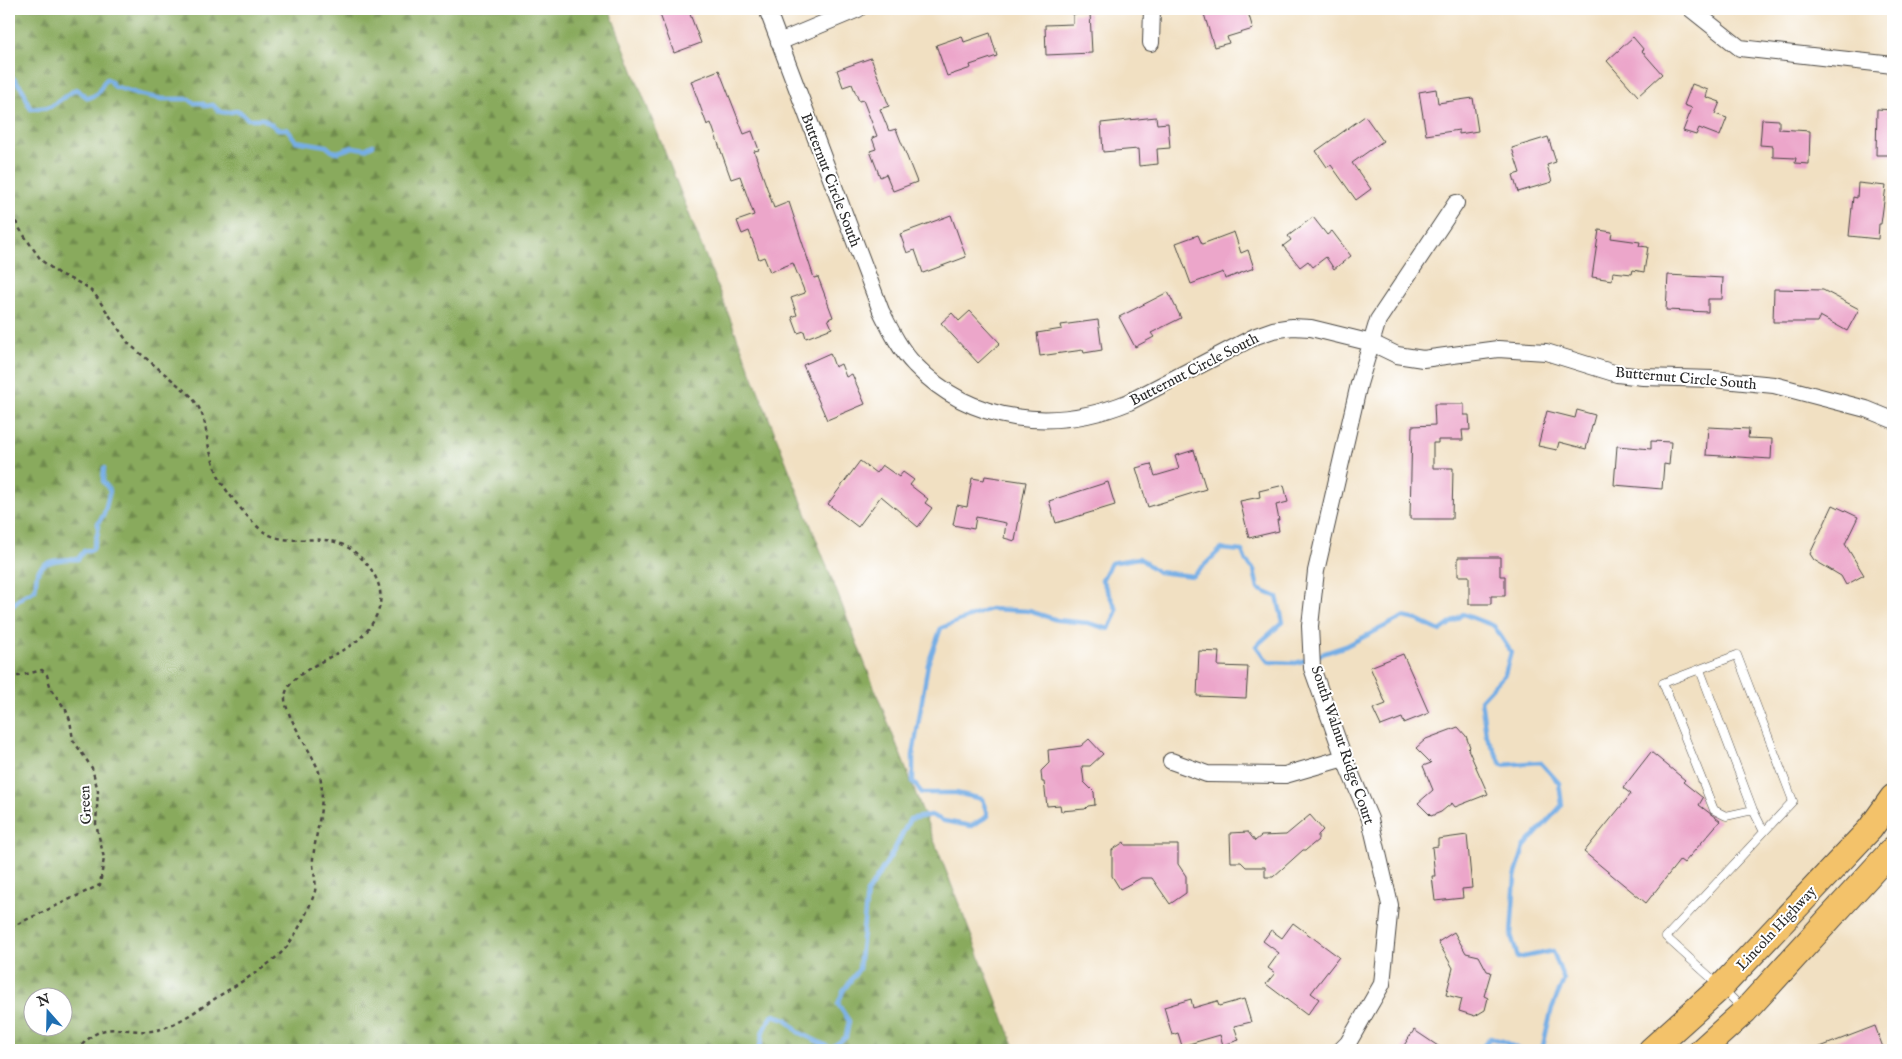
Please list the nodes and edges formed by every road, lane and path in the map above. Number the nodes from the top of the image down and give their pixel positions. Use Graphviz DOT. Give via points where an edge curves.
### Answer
graph roads {
  1 [pos="767,9"];
  2 [pos="858,9"];
  3 [pos="1152,9"];
  4 [pos="1692,9"];
  5 [pos="779,42"];
  6 [pos="1152,43"];
  7 [pos="1893,65"];
  8 [pos="1456,203"];
  9 [pos="9,207"];
  10 [pos="1372,343"];
  11 [pos="1893,420"];
  12 [pos="1700,670"];
  13 [pos="9,676"];
  14 [pos="1344,758"];
  15 [pos="1171,761"];
  16 [pos="1893,797"];
  17 [pos="1753,810"];
  18 [pos="1764,832"];
  19 [pos="1893,849"];
  20 [pos="9,928"];
  21 [pos="1721,987"];
  22 [pos="1745,1011"];
  23 [pos="77,1050"];
  24 [pos="1341,1050"];
  25 [pos="1651,1050"];
  26 [pos="1702,1050"];
  1 -- 5 [label="street, Butternut Circle South"];
  2 -- 5 [label="street"];
  3 -- 6 [label="street"];
  4 -- 7 [label="street" via="1740,48"];
  5 -- 10 [label="street, Butternut Circle South" via="893,335 913,364 928,378 966,403 995,413 1029,419 1084,417 1130,402 1273,330 1311,328"];
  8 -- 10 [label="street, South Walnut Ridge Court" via="1378,320"];
  9 -- 23 [label="path" via="41,260 59,274 94,292 129,344 198,404 220,480 252,522 262,531 280,538 339,542 368,564 380,593 378,612 372,625 340,653 301,674 288,686 285,697 287,708 313,757 322,792 313,860 316,889 293,938 284,950 251,975 170,1025 148,1032 99,1032"];
  10 -- 11 [label="street, Butternut Circle South" via="1397,354 1423,359 1498,349 1546,352 1616,374 1774,385 1866,409"];
  10 -- 14 [label="street, South Walnut Ridge Court" via="1359,384 1316,571 1310,626 1312,668"];
  12 -- 17 [label="lane"];
  12 -- 17 [label="lane" via="1663,683 1714,810 1726,816"];
  12 -- 18 [label="lane" via="1737,656 1792,801"];
  13 -- 20 [label="path, Green" via="42,670 66,710 73,740 92,768 98,791 96,824 104,858 100,885"];
  14 -- 15 [label="street" via="1285,775 1207,774"];
  14 -- 24 [label="street, South Walnut Ridge Court" via="1370,818 1390,905 1382,984"];
  16 -- 21 [label="main road, Lincoln Highway" via="1870,829"];
  17 -- 18 [label="lane"];
  18 -- 21 [label="lane" via="1666,938"];
  19 -- 22 [label="main road"];
  21 -- 22 [label="lane"];
  21 -- 25 [label="main road, Lincoln Highway"];
  22 -- 26 [label="main road"];
}
